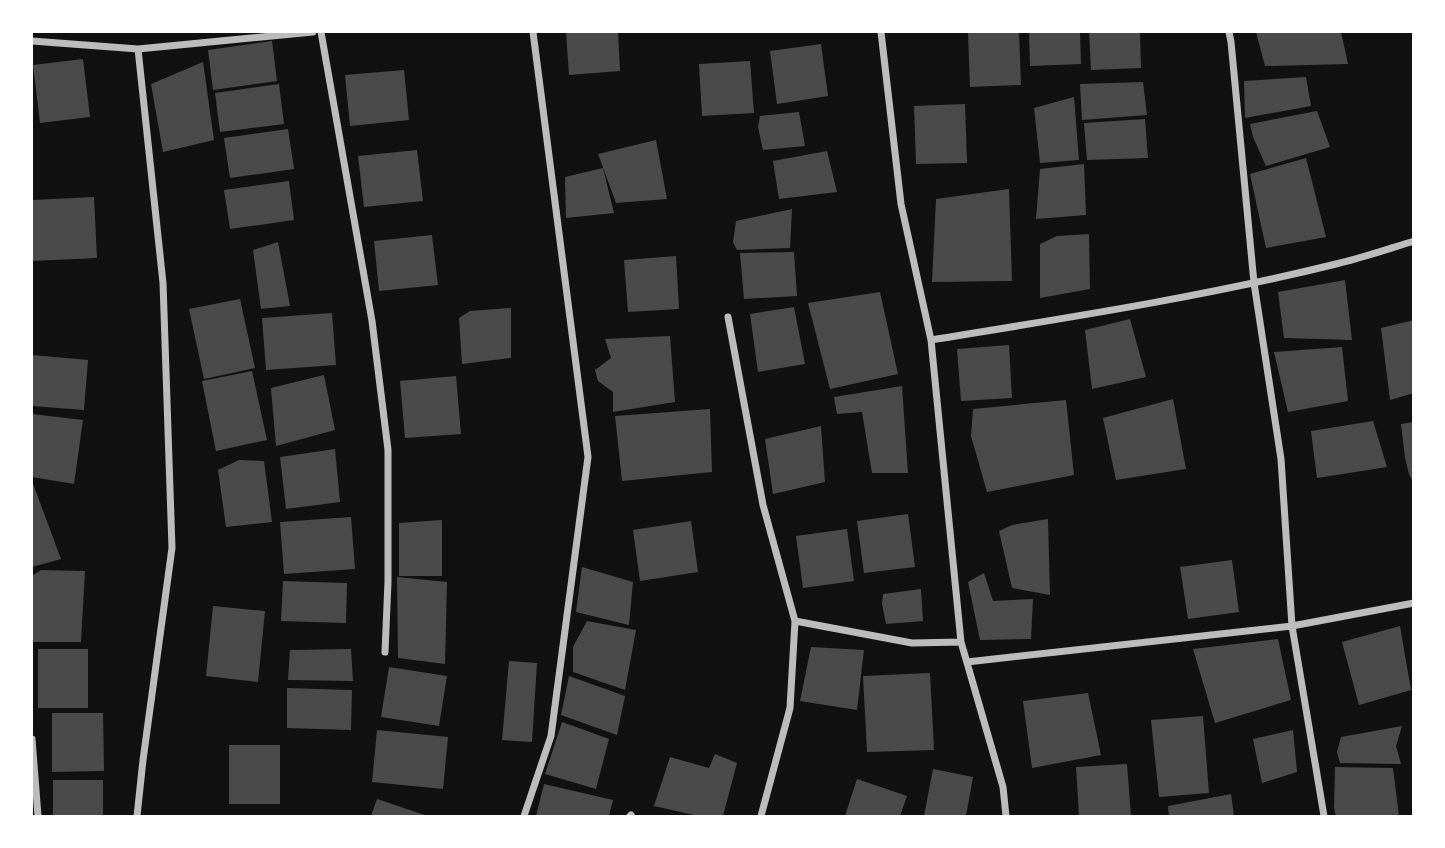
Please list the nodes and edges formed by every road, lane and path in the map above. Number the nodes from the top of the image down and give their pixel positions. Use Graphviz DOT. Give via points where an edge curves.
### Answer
graph roads {
  1 [pos="313,32"];
  2 [pos="321,32"];
  3 [pos="533,32"];
  4 [pos="881,32"];
  5 [pos="1229,32"];
  6 [pos="32,41"];
  7 [pos="138,49"];
  8 [pos="1413,241"];
  9 [pos="1254,283"];
  10 [pos="728,317"];
  11 [pos="931,340"];
  12 [pos="1413,603"];
  13 [pos="795,621"];
  14 [pos="1292,626"];
  15 [pos="961,642"];
  16 [pos="385,652"];
  17 [pos="967,662"];
  18 [pos="32,739"];
  19 [pos="38,817"];
  20 [pos="137,817"];
  21 [pos="524,817"];
  22 [pos="761,817"];
  23 [pos="1006,817"];
  24 [pos="1324,817"];
  1 -- 7 [label="street"];
  2 -- 16 [label="street" via="372,321 388,450"];
  3 -- 21 [label="street" via="588,457 551,736"];
  4 -- 11 [label="street" via="901,204"];
  5 -- 9 [label="street"];
  6 -- 7 [label="street"];
  7 -- 20 [label="street" via="163,283 172,548"];
  8 -- 9 [label="street"];
  9 -- 11 [label="street"];
  9 -- 14 [label="street" via="1281,459"];
  10 -- 13 [label="street" via="763,505"];
  11 -- 15 [label="street"];
  12 -- 14 [label="street"];
  13 -- 15 [label="street" via="912,643"];
  13 -- 22 [label="street" via="790,708"];
  14 -- 17 [label="street"];
  14 -- 24 [label="street"];
  15 -- 17 [label="street"];
  17 -- 23 [label="street" via="1003,787"];
  18 -- 19 [label="street"];
}
